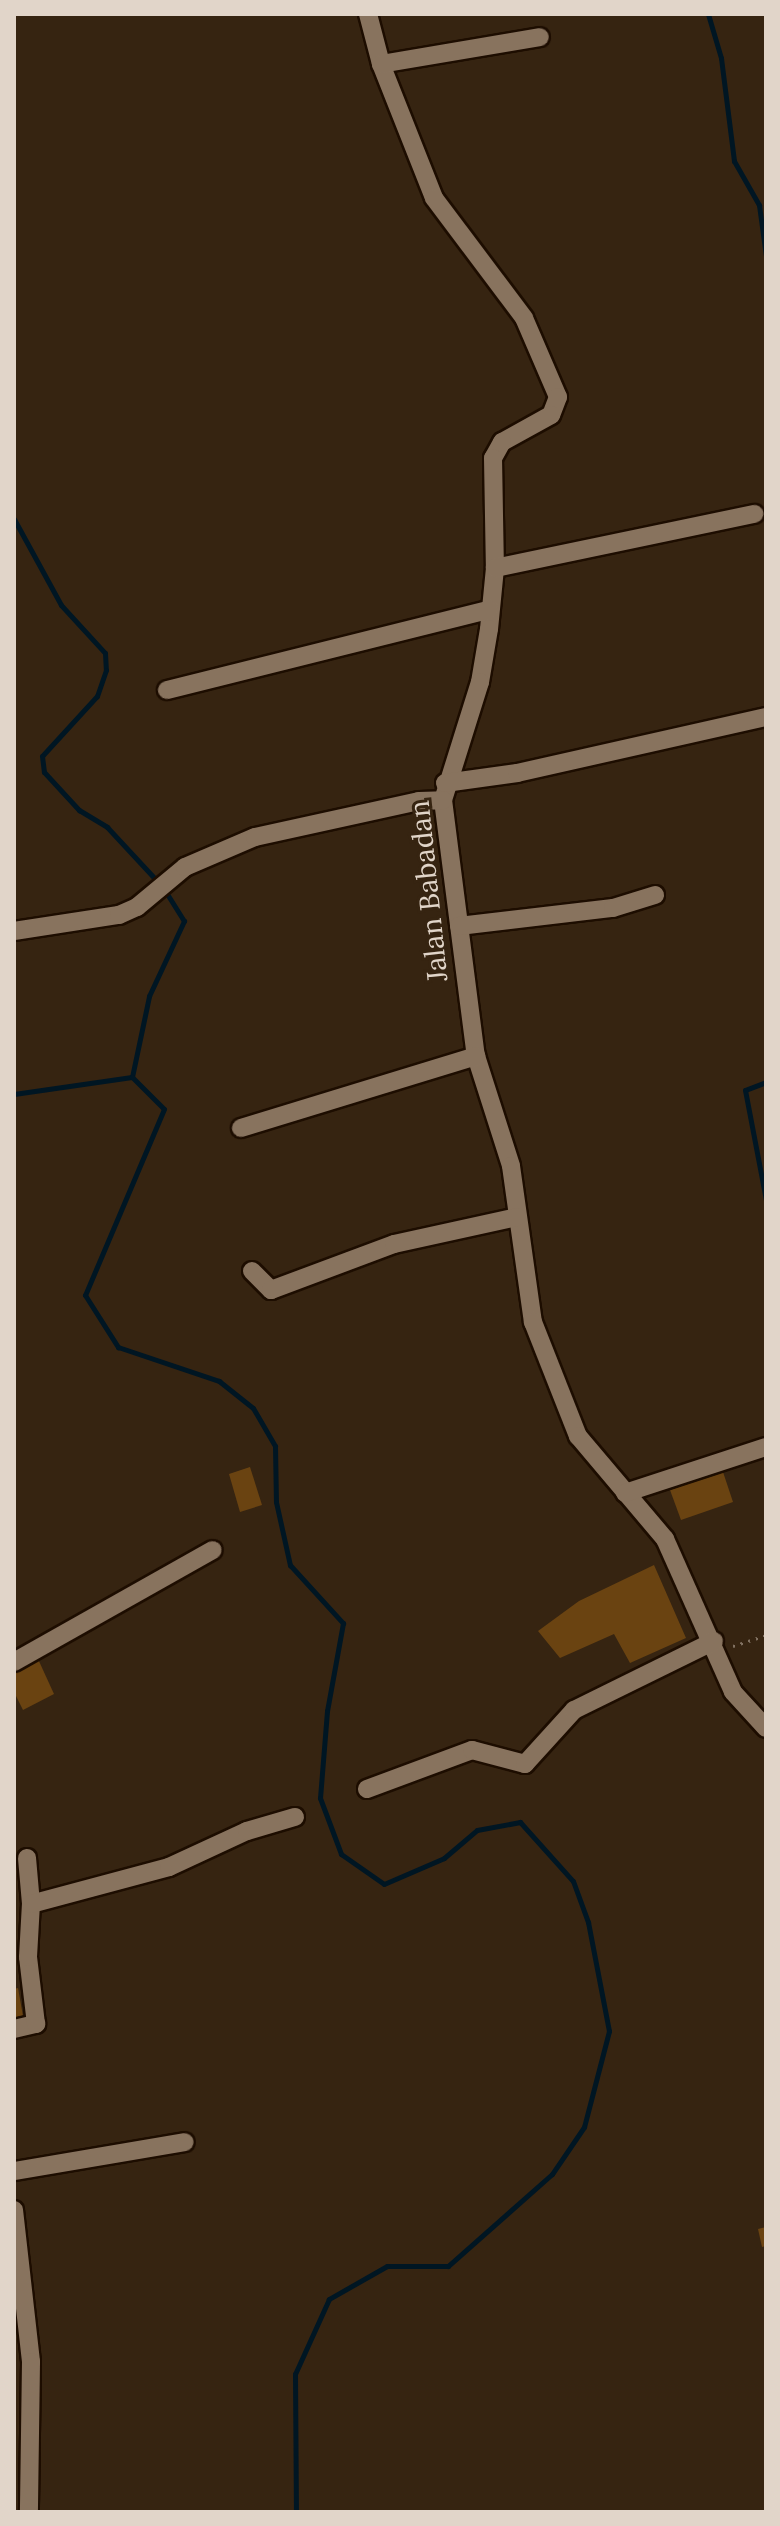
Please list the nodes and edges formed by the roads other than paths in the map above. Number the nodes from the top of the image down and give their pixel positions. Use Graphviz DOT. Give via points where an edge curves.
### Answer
graph roads {
  1 [pos="368,14"];
  2 [pos="540,37"];
  3 [pos="381,64"];
  4 [pos="754,514"];
  5 [pos="495,568"];
  6 [pos="489,610"];
  7 [pos="167,690"];
  8 [pos="766,717"];
  9 [pos="444,792"];
  10 [pos="655,895"];
  11 [pos="459,926"];
  12 [pos="14,931"];
  13 [pos="476,1056"];
  14 [pos="241,1128"];
  15 [pos="517,1217"];
  16 [pos="252,1271"];
  17 [pos="766,1447"];
  18 [pos="625,1493"];
  19 [pos="213,1550"];
  20 [pos="716,1646"];
  21 [pos="14,1662"];
  22 [pos="766,1728"];
  23 [pos="367,1789"];
  24 [pos="295,1817"];
  25 [pos="27,1858"];
  26 [pos="31,1904"];
  27 [pos="14,2029"];
  28 [pos="185,2142"];
  29 [pos="14,2171"];
  30 [pos="14,2210"];
  31 [pos="22,2364"];
  32 [pos="29,2512"];
  1 -- 3 [label="street, Jalan Babadan"];
  2 -- 3 [label="street"];
  3 -- 5 [label="street, Jalan Babadan" via="434,198 524,318 556,387 557,408 551,415 510,436 493,458"];
  4 -- 5 [label="street"];
  5 -- 6 [label="street, Jalan Babadan"];
  6 -- 7 [label="street"];
  6 -- 9 [label="street, Jalan Babadan" via="480,682"];
  8 -- 9 [label="street"];
  9 -- 11 [label="street, Jalan Babadan"];
  9 -- 12 [label="street" via="255,837 185,867 137,907 119,915"];
  10 -- 11 [label="street" via="613,908"];
  11 -- 13 [label="street, Jalan Babadan"];
  13 -- 14 [label="street"];
  13 -- 15 [label="street, Jalan Babadan" via="511,1166"];
  15 -- 16 [label="street" via="394,1244 271,1290"];
  15 -- 18 [label="street, Jalan Babadan" via="533,1322 553,1384 578,1436"];
  17 -- 18 [label="street"];
  18 -- 20 [label="street, Jalan Babadan" via="665,1539"];
  19 -- 21 [label="street"];
  20 -- 22 [label="street, Jalan Babadan" via="733,1692"];
  20 -- 23 [label="street" via="574,1710 525,1764 472,1750"];
  24 -- 26 [label="street" via="247,1831 169,1867"];
  25 -- 26 [label="street"];
  26 -- 27 [label="street" via="28,1957 36,2024"];
  28 -- 29 [label="street"];
  30 -- 31 [label="street"];
  31 -- 32 [label="street"];
}
